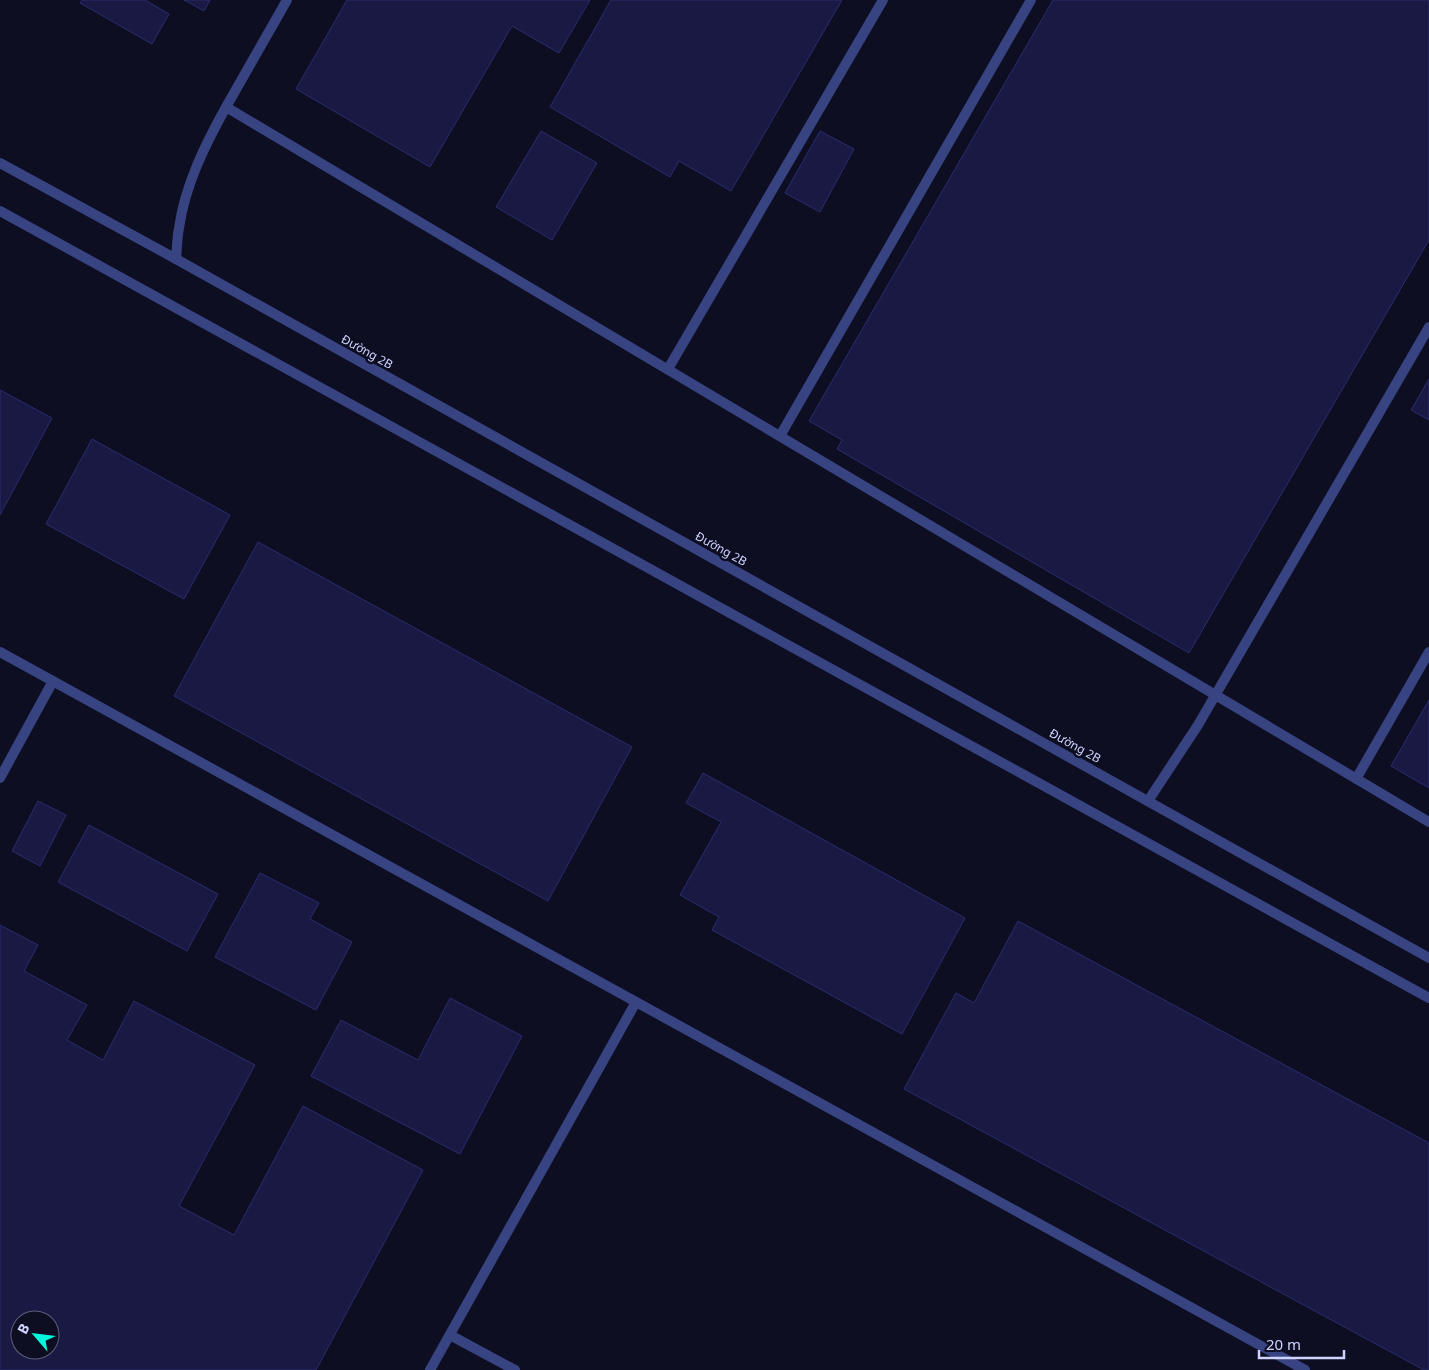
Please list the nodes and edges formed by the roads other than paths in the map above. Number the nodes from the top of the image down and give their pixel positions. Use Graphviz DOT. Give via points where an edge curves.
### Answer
graph roads {
  1 [pos="288,0"];
  2 [pos="883,0"];
  3 [pos="1032,0"];
  4 [pos="226,107"];
  5 [pos="0,163"];
  6 [pos="0,211"];
  7 [pos="176,259"];
  8 [pos="1429,327"];
  9 [pos="668,369"];
  10 [pos="780,436"];
  11 [pos="0,652"];
  12 [pos="1429,652"];
  13 [pos="53,681"];
  14 [pos="1215,696"];
  15 [pos="0,778"];
  16 [pos="1356,779"];
  17 [pos="1148,801"];
  18 [pos="1429,822"];
  19 [pos="1429,958"];
  20 [pos="1429,998"];
  21 [pos="636,1002"];
  22 [pos="450,1335"];
  23 [pos="430,1370"];
  24 [pos="515,1370"];
  25 [pos="1305,1370"];
  1 -- 4 [label="street"];
  2 -- 9 [label="street"];
  3 -- 10 [label="street"];
  4 -- 7 [label="street" via="196,165 179,227"];
  4 -- 9 [label="street"];
  5 -- 7 [label="street, Đường 2B"];
  6 -- 20 [label="street"];
  7 -- 17 [label="street, Đường 2B"];
  8 -- 14 [label="street"];
  9 -- 10 [label="street"];
  10 -- 14 [label="street"];
  11 -- 13 [label="street"];
  12 -- 16 [label="street"];
  13 -- 15 [label="street"];
  13 -- 21 [label="street"];
  14 -- 16 [label="street"];
  14 -- 17 [label="street"];
  16 -- 18 [label="street"];
  17 -- 19 [label="street, Đường 2B"];
  21 -- 22 [label="street"];
  21 -- 25 [label="street"];
  22 -- 23 [label="street"];
  22 -- 24 [label="street"];
}
